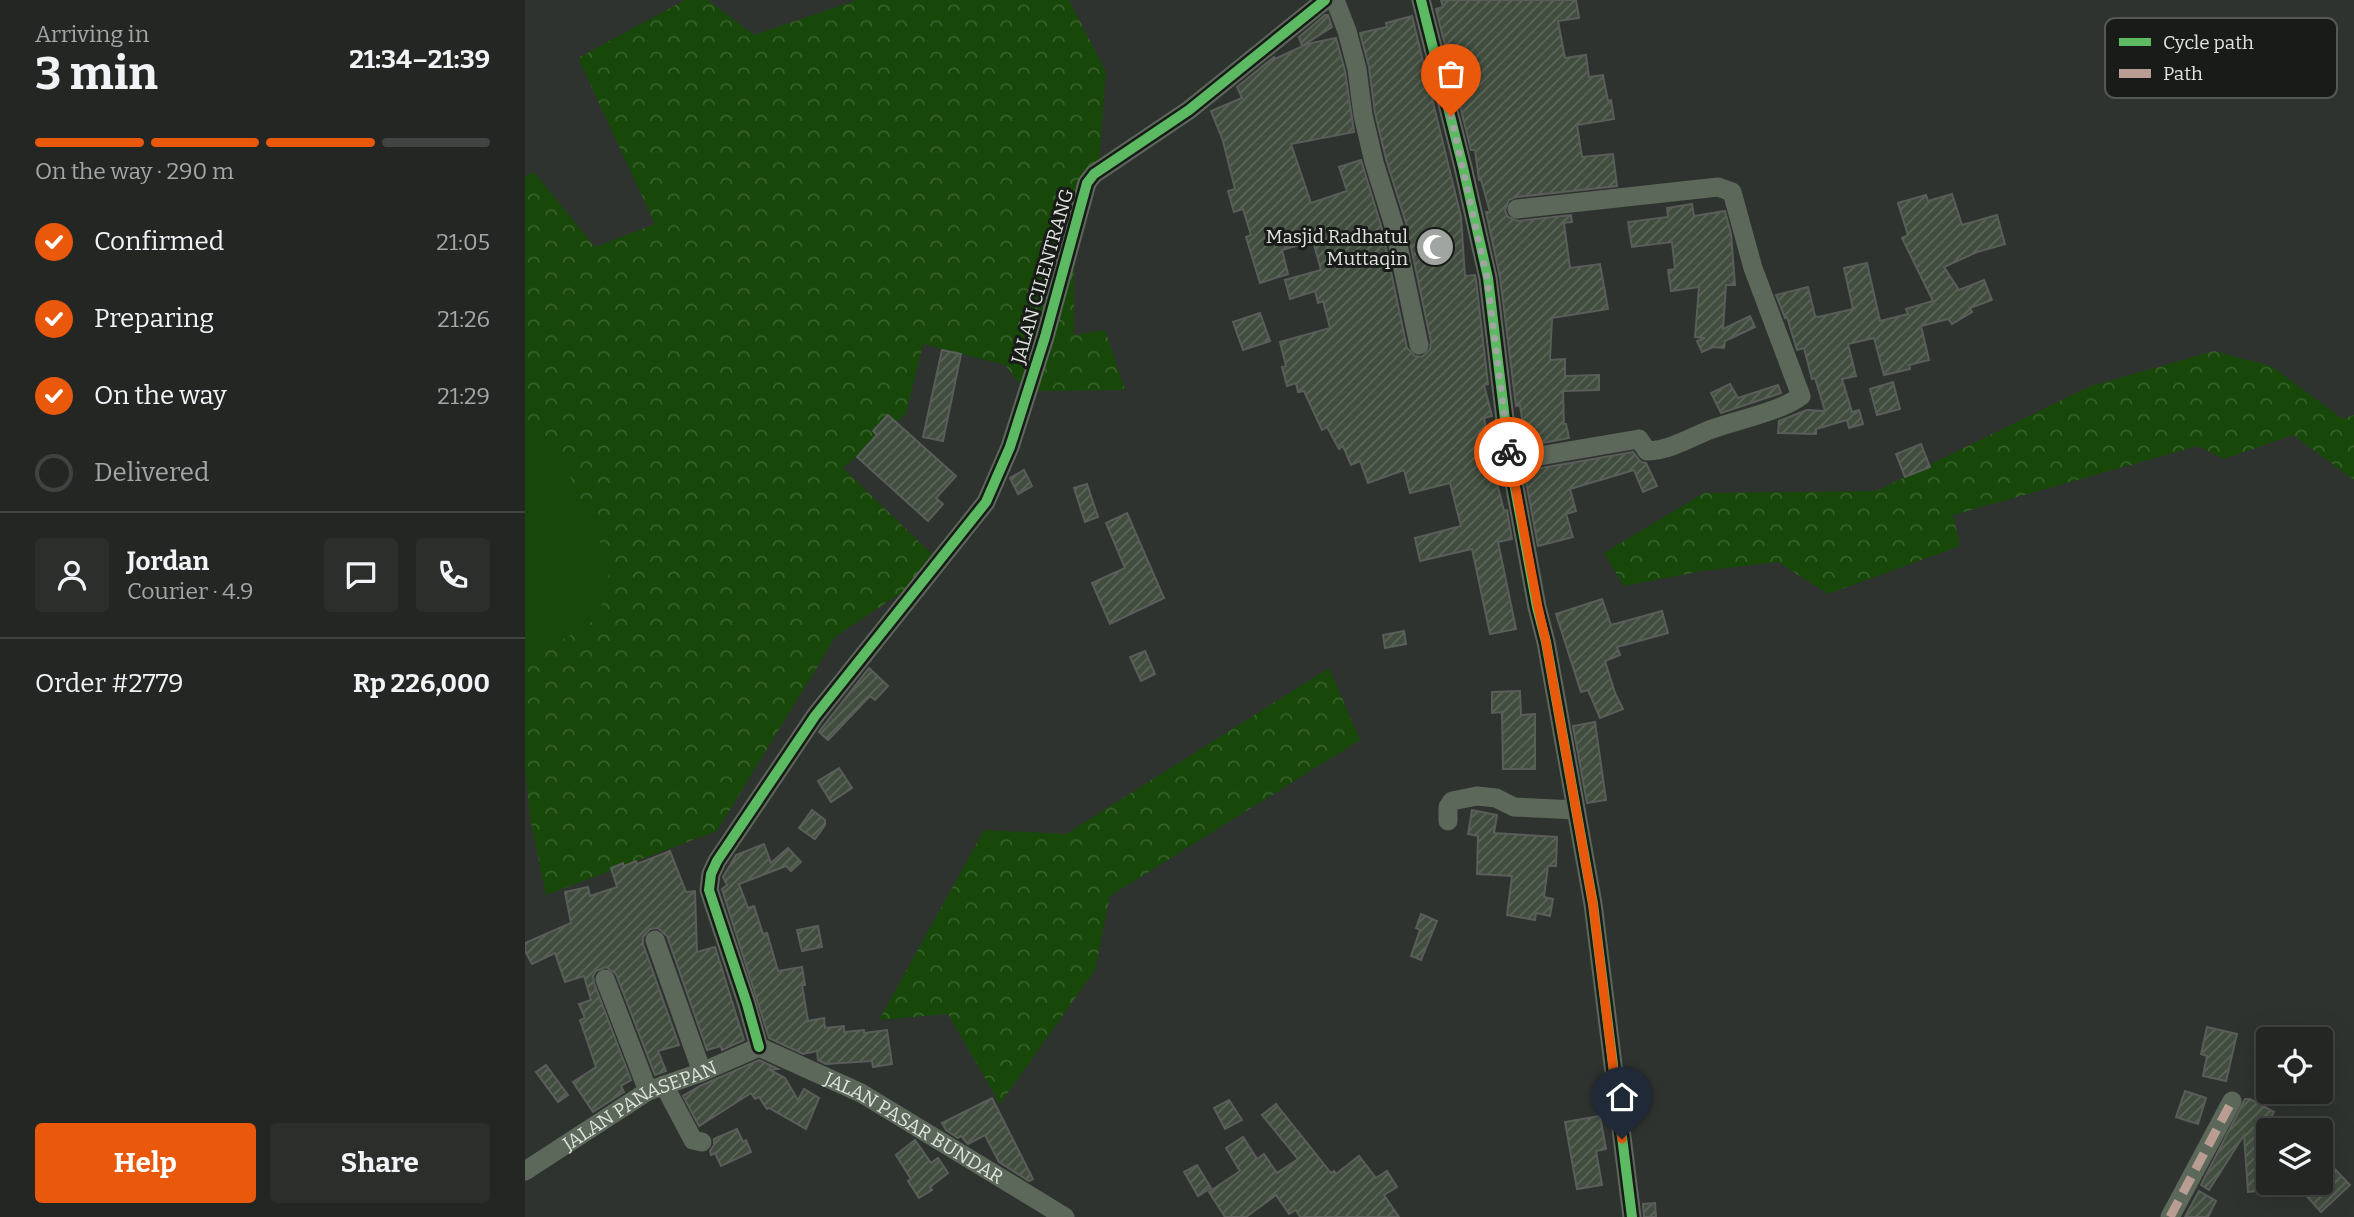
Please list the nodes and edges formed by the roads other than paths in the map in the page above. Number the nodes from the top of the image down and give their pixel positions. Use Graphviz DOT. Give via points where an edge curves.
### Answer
graph roads {
  1 [pos="1325,0"];
  2 [pos="1335,0"];
  3 [pos="1420,0"];
  4 [pos="1517,209"];
  5 [pos="1419,345"];
  6 [pos="1510,461"];
  7 [pos="1576,810"];
  8 [pos="1448,821"];
  9 [pos="655,940"];
  10 [pos="605,979"];
  11 [pos="759,1047"];
  12 [pos="702,1072"];
  13 [pos="656,1088"];
  14 [pos="2232,1101"];
  15 [pos="702,1142"];
  16 [pos="525,1171"];
  17 [pos="1065,1217"];
  18 [pos="1632,1217"];
  19 [pos="2170,1217"];
  1 -- 11 [label="street, JALAN CILENTRANG" via="1189,110 1087,183 1010,447 982,508 815,716 717,861 709,890"];
  2 -- 5 [label="street" via="1357,69 1366,127 1394,226"];
  3 -- 6 [label="street" via="1464,167 1487,278"];
  4 -- 6 [label="street" via="1728,189 1801,396 1667,449 1647,451 1639,439"];
  6 -- 7 [label="street"];
  7 -- 8 [label="street" via="1514,807 1496,797 1477,796 1452,801"];
  7 -- 18 [label="street" via="1593,904"];
  9 -- 12 [label="street"];
  10 -- 13 [label="street"];
  11 -- 12 [label="street, JALAN PANASEPAN"];
  11 -- 17 [label="street, JALAN PASAR BUNDAR" via="861,1093"];
  12 -- 13 [label="street, JALAN PANASEPAN"];
  13 -- 15 [label="street" via="693,1140"];
  13 -- 16 [label="street, JALAN PANASEPAN"];
  14 -- 19 [label="street"];
}
